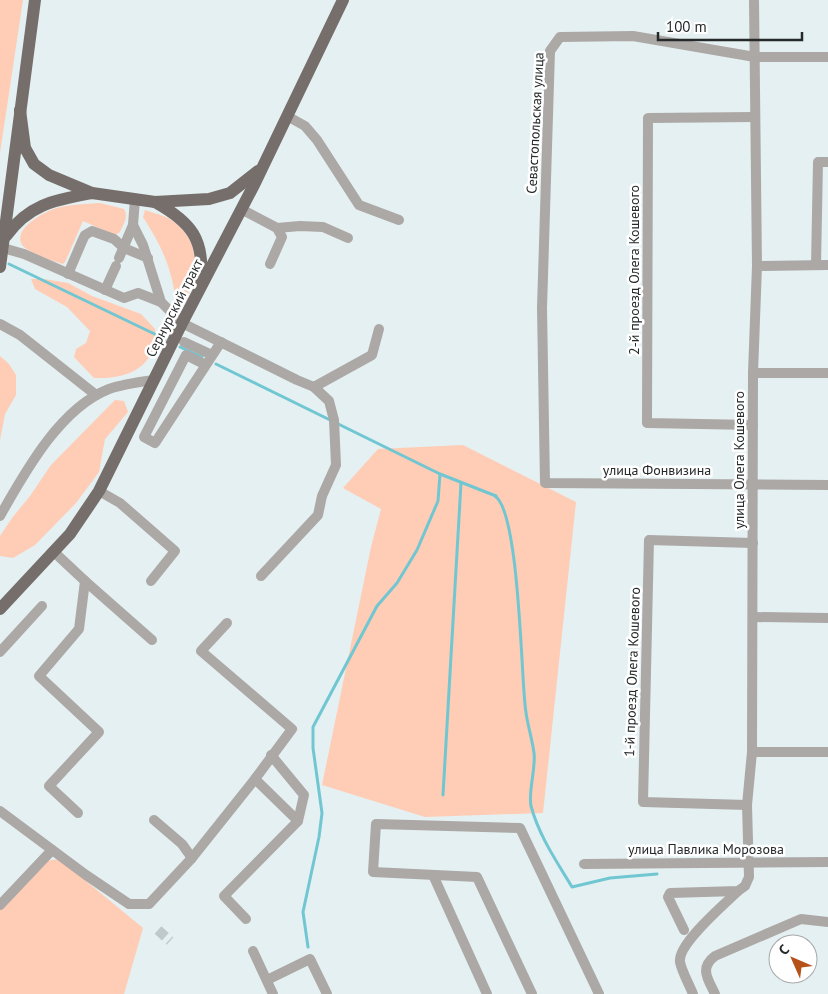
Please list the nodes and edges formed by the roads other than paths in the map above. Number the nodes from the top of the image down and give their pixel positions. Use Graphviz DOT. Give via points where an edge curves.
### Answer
graph roads {
  1 [pos="35,0"];
  2 [pos="343,0"];
  3 [pos="754,0"];
  4 [pos="755,57"];
  5 [pos="828,57"];
  6 [pos="20,110"];
  7 [pos="287,116"];
  8 [pos="754,117"];
  9 [pos="828,162"];
  10 [pos="262,168"];
  11 [pos="92,192"];
  12 [pos="134,199"];
  13 [pos="155,202"];
  14 [pos="241,209"];
  15 [pos="400,220"];
  16 [pos="133,225"];
  17 [pos="277,228"];
  18 [pos="348,238"];
  19 [pos="4,243"];
  20 [pos="124,248"];
  21 [pos="148,258"];
  22 [pos="270,264"];
  23 [pos="816,265"];
  24 [pos="828,265"];
  25 [pos="757,266"];
  26 [pos="0,267"];
  27 [pos="68,274"];
  28 [pos="105,290"];
  29 [pos="199,290"];
  30 [pos="161,302"];
  31 [pos="182,323"];
  32 [pos="0,324"];
  33 [pos="379,329"];
  34 [pos="184,342"];
  35 [pos="221,342"];
  36 [pos="212,355"];
  37 [pos="206,365"];
  38 [pos="754,373"];
  39 [pos="828,373"];
  40 [pos="154,380"];
  41 [pos="314,387"];
  42 [pos="96,395"];
  43 [pos="753,425"];
  44 [pos="545,483"];
  45 [pos="753,485"];
  46 [pos="828,485"];
  47 [pos="99,491"];
  48 [pos="0,516"];
  49 [pos="753,543"];
  50 [pos="54,552"];
  51 [pos="261,576"];
  52 [pos="85,581"];
  53 [pos="151,581"];
  54 [pos="42,606"];
  55 [pos="0,609"];
  56 [pos="753,617"];
  57 [pos="828,618"];
  58 [pos="227,623"];
  59 [pos="152,640"];
  60 [pos="0,652"];
  61 [pos="752,752"];
  62 [pos="828,752"];
  63 [pos="272,755"];
  64 [pos="254,779"];
  65 [pos="747,805"];
  66 [pos="0,811"];
  67 [pos="78,814"];
  68 [pos="154,820"];
  69 [pos="298,821"];
  70 [pos="52,850"];
  71 [pos="192,858"];
  72 [pos="749,862"];
  73 [pos="828,862"];
  74 [pos="584,864"];
  75 [pos="433,875"];
  76 [pos="738,892"];
  77 [pos="0,905"];
  78 [pos="246,919"];
  79 [pos="828,922"];
  80 [pos="684,930"];
  81 [pos="253,951"];
  82 [pos="267,980"];
  83 [pos="274,994"];
  84 [pos="327,994"];
  85 [pos="487,994"];
  86 [pos="532,994"];
  87 [pos="599,994"];
  88 [pos="693,994"];
  89 [pos="715,994"];
  1 -- 6 [label="main road"];
  2 -- 7 [label="main road, Сернурский тракт"];
  3 -- 4 [label="street, улица Олега Кошевого"];
  4 -- 5 [label="street, Севастопольская улица"];
  4 -- 8 [label="street, улица Олега Кошевого"];
  4 -- 44 [label="street, Севастопольская улица" via="633,36 560,37 550,51 542,308"];
  6 -- 11 [label="main road" via="25,148 34,164 58,180"];
  6 -- 19 [label="main road"];
  7 -- 10 [label="main road, Сернурский тракт"];
  7 -- 15 [label="street" via="305,126 317,140 359,205"];
  8 -- 25 [label="street, улица Олега Кошевого"];
  8 -- 43 [label="street, 2-й проезд Олега Кошевого" via="648,118 647,423"];
  9 -- 23 [label="street" via="818,162"];
  10 -- 13 [label="main road" via="224,196"];
  10 -- 14 [label="main road, Сернурский тракт"];
  11 -- 12 [label="main road"];
  11 -- 19 [label="main road" via="34,208 16,223"];
  12 -- 13 [label="main road"];
  12 -- 16 [label="street"];
  13 -- 29 [label="main road" via="182,220 194,235 202,272"];
  14 -- 17 [label="street"];
  14 -- 29 [label="main road, Сернурский тракт"];
  16 -- 20 [label="street"];
  16 -- 21 [label="street"];
  17 -- 18 [label="street" via="323,228"];
  17 -- 22 [label="street" via="282,237"];
  19 -- 26 [label="main road"];
  19 -- 27 [label="street"];
  20 -- 21 [label="street"];
  20 -- 27 [label="street" via="114,239 89,232"];
  20 -- 28 [label="street"];
  21 -- 30 [label="street"];
  23 -- 24 [label="street"];
  23 -- 25 [label="street"];
  25 -- 38 [label="street, улица Олега Кошевого"];
  27 -- 28 [label="street"];
  28 -- 30 [label="street" via="124,298 138,293"];
  29 -- 31 [label="main road, Сернурский тракт"];
  30 -- 31 [label="street"];
  31 -- 35 [label="street"];
  31 -- 40 [label="main road, Сернурский тракт"];
  32 -- 42 [label="street" via="20,335"];
  33 -- 41 [label="street" via="372,355"];
  34 -- 36 [label="street"];
  35 -- 36 [label="street"];
  35 -- 41 [label="street"];
  36 -- 37 [label="street"];
  37 -- 37 [label="street" via="156,443 144,437 186,355"];
  38 -- 39 [label="street"];
  38 -- 43 [label="street, улица Олега Кошевого"];
  40 -- 42 [label="street" via="123,385"];
  40 -- 47 [label="main road, Сернурский тракт"];
  41 -- 51 [label="street" via="329,401 334,423 336,465 322,496 318,515"];
  42 -- 48 [label="street" via="69,416 48,440"];
  43 -- 45 [label="street, улица Олега Кошевого"];
  44 -- 45 [label="street, улица Фонвизина"];
  45 -- 46 [label="street, улица Фонвизина"];
  45 -- 49 [label="street, улица Олега Кошевого"];
  47 -- 50 [label="main road, Сернурский тракт"];
  47 -- 53 [label="street" via="120,503 175,551"];
  49 -- 56 [label="street, улица Олега Кошевого"];
  49 -- 65 [label="street, 1-й проезд Олега Кошевого" via="650,540 643,802"];
  50 -- 52 [label="street"];
  50 -- 55 [label="main road, Сернурский тракт"];
  52 -- 59 [label="street"];
  52 -- 67 [label="street" via="79,629 39,676 99,732 50,786"];
  54 -- 60 [label="street"];
  56 -- 57 [label="street"];
  56 -- 61 [label="street, улица Олега Кошевого"];
  58 -- 63 [label="street" via="201,651 292,729"];
  61 -- 62 [label="street"];
  61 -- 65 [label="street, улица Олега Кошевого"];
  63 -- 64 [label="street"];
  63 -- 69 [label="street" via="304,795"];
  64 -- 69 [label="street"];
  64 -- 71 [label="street"];
  65 -- 72 [label="street, улица Олега Кошевого"];
  66 -- 70 [label="street"];
  68 -- 71 [label="street" via="182,844"];
  69 -- 78 [label="street" via="224,896"];
  70 -- 71 [label="street" via="129,904 149,904"];
  70 -- 77 [label="street"];
  72 -- 73 [label="street, улица Павлика Морозова"];
  72 -- 74 [label="street, улица Павлика Морозова"];
  72 -- 76 [label="street, улица Олега Кошевого" via="749,877"];
  75 -- 85 [label="street"];
  75 -- 86 [label="street" via="477,877"];
  75 -- 87 [label="street" via="373,872 376,824 520,828"];
  76 -- 80 [label="street" via="670,893 668,897"];
  76 -- 88 [label="street, улица Олега Кошевого" via="682,951 680,962"];
  79 -- 89 [label="street" via="801,918 715,956 705,969"];
  81 -- 82 [label="street"];
  82 -- 83 [label="street"];
  82 -- 84 [label="street" via="310,959"];
}
